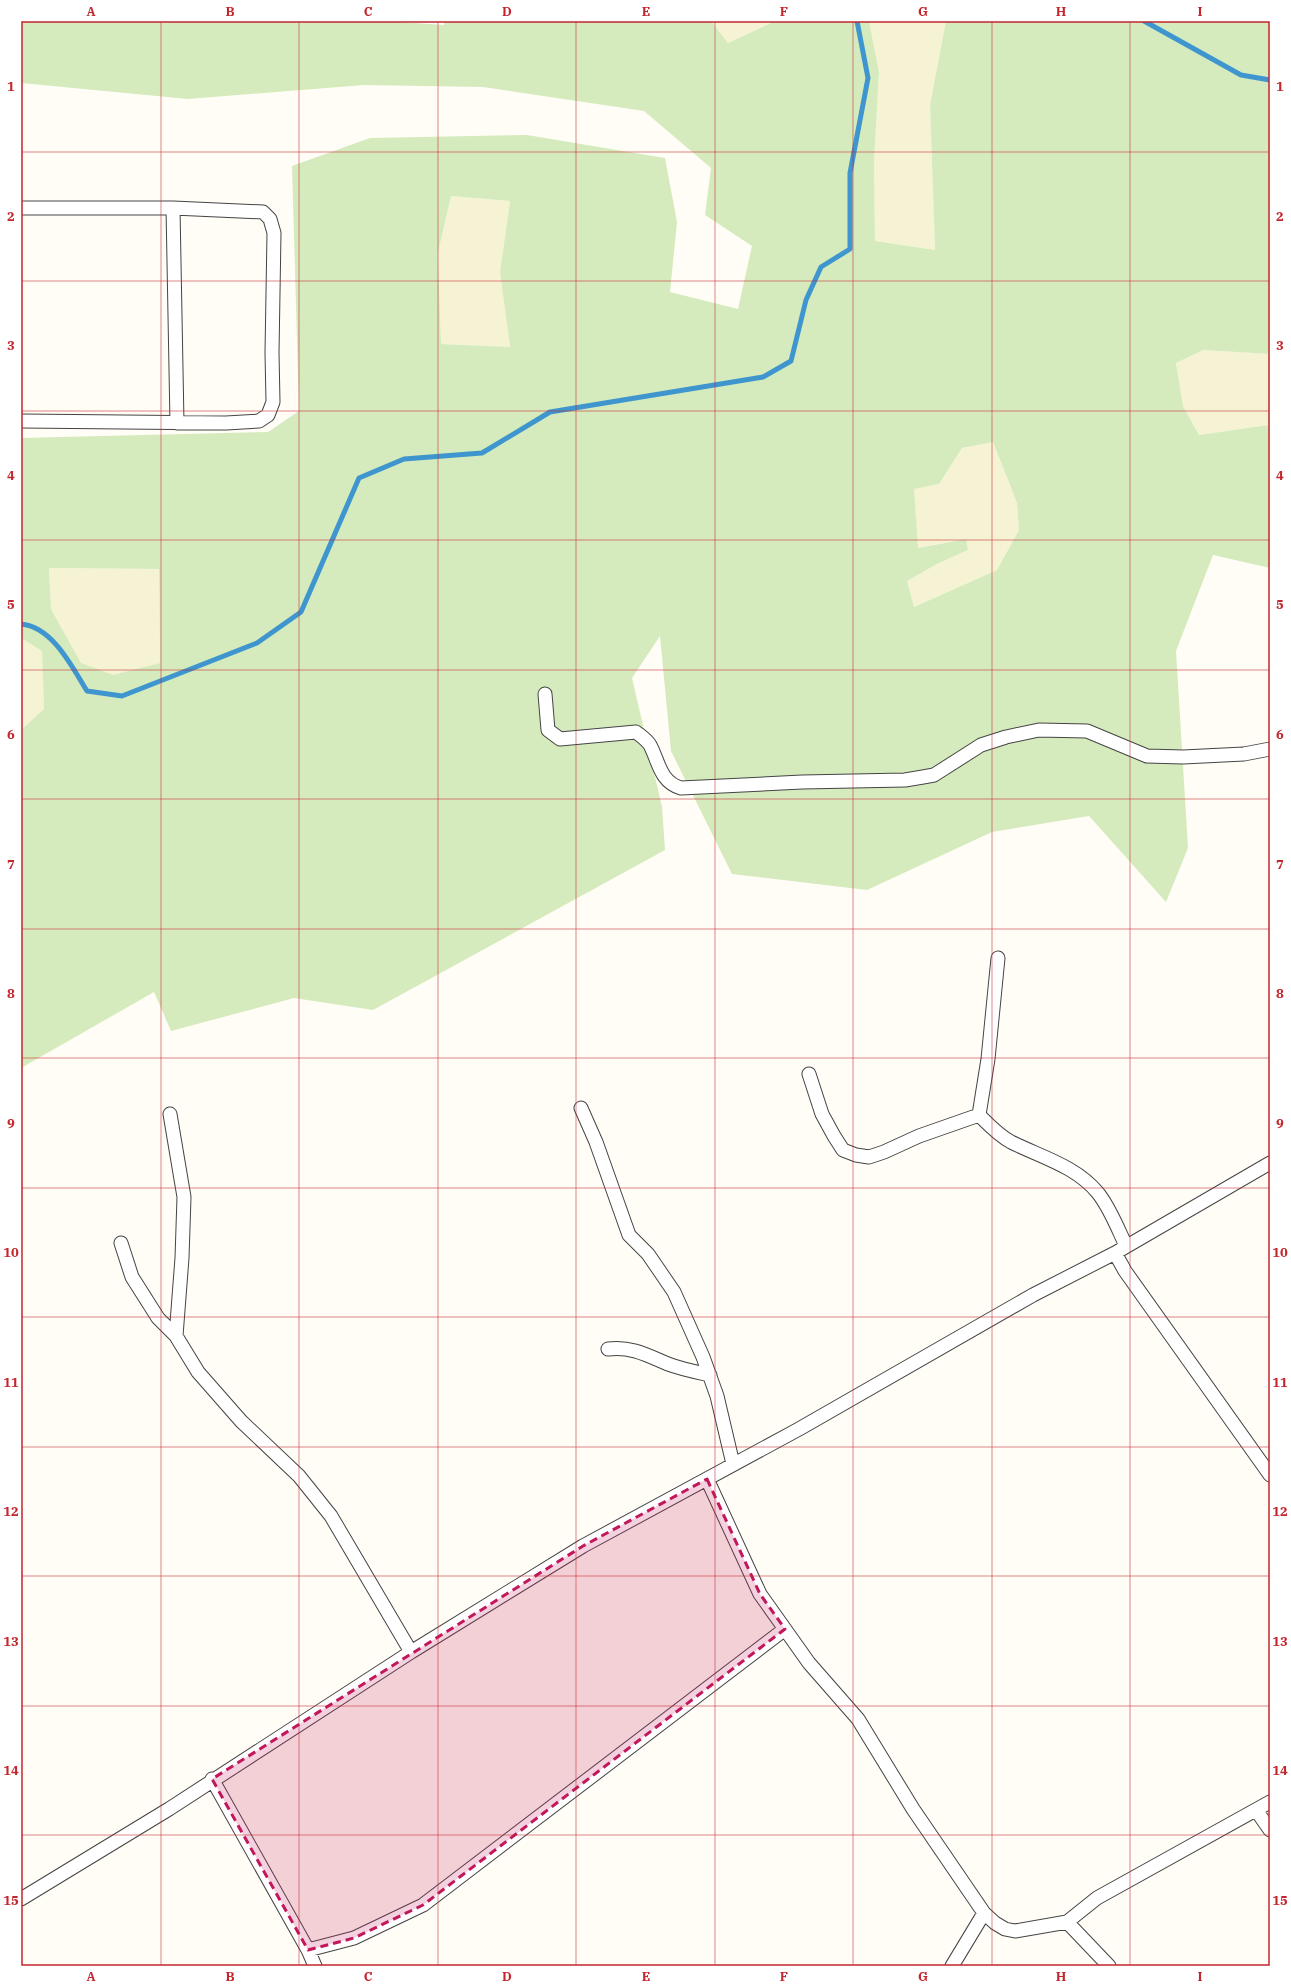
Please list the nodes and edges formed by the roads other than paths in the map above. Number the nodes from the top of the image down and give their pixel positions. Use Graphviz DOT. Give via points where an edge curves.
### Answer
graph roads {
  1 [pos="21,208"];
  2 [pos="173,208"];
  3 [pos="21,421"];
  4 [pos="177,423"];
  5 [pos="545,694"];
  6 [pos="1270,750"];
  7 [pos="998,958"];
  8 [pos="809,1074"];
  9 [pos="581,1108"];
  10 [pos="170,1114"];
  11 [pos="979,1115"];
  12 [pos="1270,1163"];
  13 [pos="121,1243"];
  14 [pos="1126,1246"];
  15 [pos="1115,1253"];
  16 [pos="176,1336"];
  17 [pos="608,1349"];
  18 [pos="710,1375"];
  19 [pos="733,1464"];
  20 [pos="1270,1474"];
  21 [pos="707,1479"];
  22 [pos="784,1629"];
  23 [pos="411,1652"];
  24 [pos="212,1779"];
  25 [pos="1270,1802"];
  26 [pos="1256,1810"];
  27 [pos="1270,1830"];
  28 [pos="21,1899"];
  29 [pos="984,1913"];
  30 [pos="1067,1922"];
  31 [pos="308,1950"];
  32 [pos="315,1966"];
  33 [pos="952,1966"];
  34 [pos="1109,1966"];
  1 -- 2 [label="street"];
  2 -- 4 [label="street"];
  2 -- 4 [label="street" via="263,212 270,219 274,233 273,402 268,415 259,421"];
  3 -- 4 [label="street"];
  5 -- 6 [label="street" via="548,730 560,739 636,732 650,744 663,776 673,786 680,788 905,780 934,775 980,745 1039,730 1087,731 1147,756 1183,757"];
  7 -- 11 [label="street" via="988,1059"];
  8 -- 11 [label="street" via="822,1114 834,1136 843,1150 856,1155 869,1157"];
  9 -- 18 [label="street" via="596,1142 629,1235 648,1254 674,1292"];
  10 -- 16 [label="street" via="184,1197"];
  11 -- 14 [label="street" via="1011,1142 1076,1173 1097,1192 1106,1205"];
  12 -- 14 [label="street"];
  13 -- 16 [label="street" via="132,1277 158,1318"];
  14 -- 15 [label="street"];
  15 -- 19 [label="street" via="1033,1295"];
  15 -- 20 [label="street" via="1125,1271"];
  16 -- 23 [label="street" via="203,1378 241,1421 299,1476 331,1516"];
  17 -- 18 [label="street" via="621,1347 641,1351 669,1364"];
  18 -- 19 [label="street"];
  19 -- 21 [label="street"];
  21 -- 22 [label="street" via="760,1594"];
  21 -- 23 [label="street" via="583,1546"];
  22 -- 29 [label="street" via="808,1663 858,1720 913,1809"];
  22 -- 31 [label="street" via="422,1905 354,1938"];
  23 -- 24 [label="street"];
  24 -- 28 [label="street" via="169,1809"];
  24 -- 31 [label="street"];
  25 -- 26 [label="street"];
  26 -- 27 [label="street"];
  26 -- 30 [label="street" via="1097,1898"];
  29 -- 30 [label="street" via="1005,1929 1015,1931"];
  29 -- 33 [label="street"];
  30 -- 34 [label="street"];
  31 -- 32 [label="street"];
}
